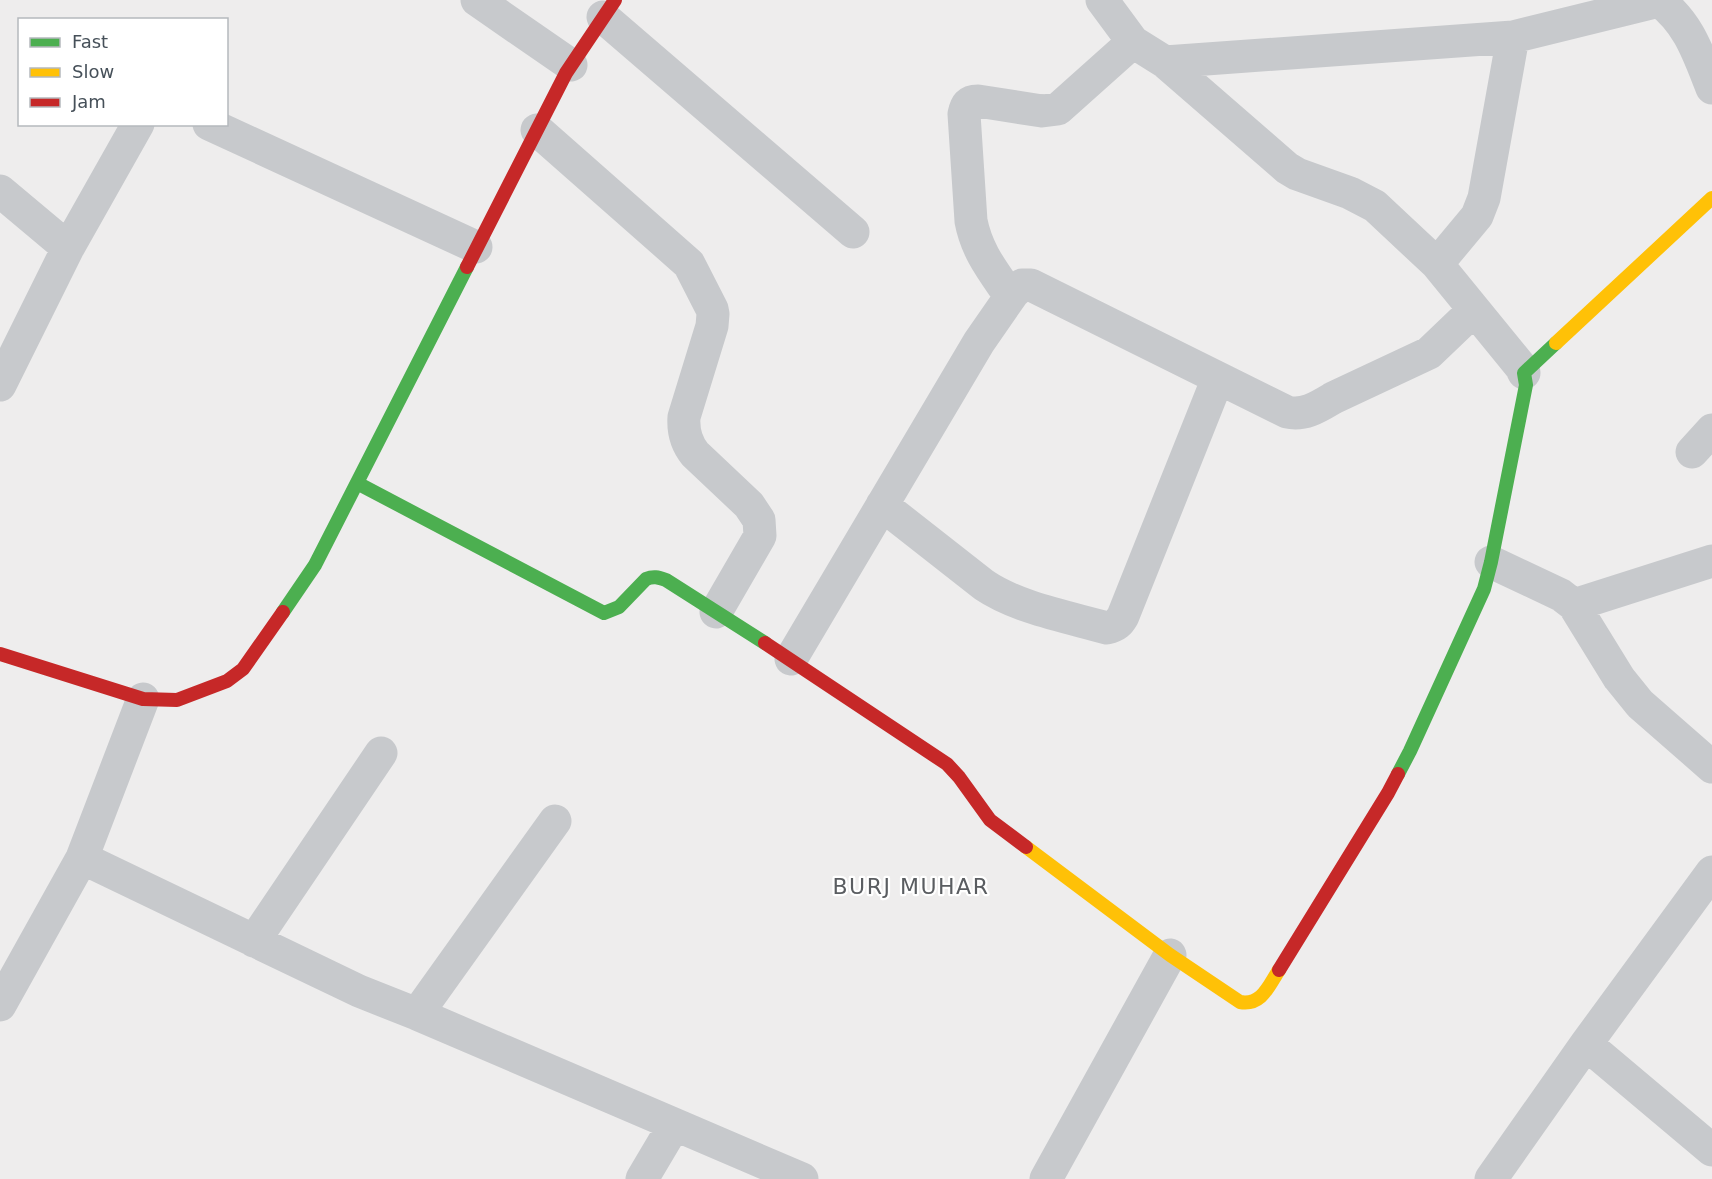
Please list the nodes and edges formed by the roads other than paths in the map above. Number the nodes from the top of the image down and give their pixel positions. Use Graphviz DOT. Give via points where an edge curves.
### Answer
graph roads {
  1 [pos="477,0"];
  2 [pos="1102,0"];
  3 [pos="1658,1"];
  4 [pos="609,8"];
  5 [pos="1513,37"];
  6 [pos="1133,42"];
  7 [pos="1165,62"];
  8 [pos="571,65"];
  9 [pos="1712,88"];
  10 [pos="137,126"];
  11 [pos="213,126"];
  12 [pos="537,129"];
  13 [pos="0,191"];
  14 [pos="1712,198"];
  15 [pos="853,232"];
  16 [pos="68,248"];
  17 [pos="476,248"];
  18 [pos="1437,264"];
  19 [pos="1010,296"];
  20 [pos="1474,310"];
  21 [pos="1524,374"];
  22 [pos="1218,378"];
  23 [pos="0,385"];
  24 [pos="357,483"];
  25 [pos="882,505"];
  26 [pos="1712,561"];
  27 [pos="1491,562"];
  28 [pos="1574,605"];
  29 [pos="716,612"];
  30 [pos="0,654"];
  31 [pos="790,659"];
  32 [pos="143,699"];
  33 [pos="381,753"];
  34 [pos="1712,767"];
  35 [pos="555,821"];
  36 [pos="82,858"];
  37 [pos="1712,872"];
  38 [pos="254,941"];
  39 [pos="1170,955"];
  40 [pos="0,1005"];
  41 [pos="417,1014"];
  42 [pos="1586,1044"];
  43 [pos="674,1125"];
  44 [pos="1712,1150"];
  45 [pos="642,1179"];
  46 [pos="802,1179"];
  47 [pos="1046,1179"];
  48 [pos="1491,1179"];
  1 -- 8 [label="street"];
  2 -- 6 [label="street"];
  3 -- 5 [label="street"];
  3 -- 9 [label="street" via="1679,19 1692,38"];
  4 -- 8 [label="street"];
  4 -- 15 [label="street"];
  5 -- 7 [label="street"];
  5 -- 18 [label="street" via="1481,208"];
  6 -- 7 [label="street"];
  6 -- 19 [label="street" via="1058,109 1042,111 978,100 966,105 974,238"];
  7 -- 18 [label="street" via="1287,168 1369,202"];
  8 -- 12 [label="street"];
  10 -- 16 [label="street"];
  11 -- 17 [label="street"];
  12 -- 17 [label="street"];
  12 -- 29 [label="street" via="687,261 713,314 683,428 689,447 755,513 760,536"];
  13 -- 16 [label="street"];
  14 -- 21 [label="street"];
  16 -- 23 [label="street"];
  17 -- 24 [label="street"];
  18 -- 20 [label="street"];
  19 -- 22 [label="street" via="1022,285 1030,285"];
  19 -- 25 [label="street"];
  20 -- 21 [label="street"];
  20 -- 22 [label="street" via="1429,353 1306,412 1287,412"];
  21 -- 27 [label="street" via="1526,385"];
  22 -- 25 [label="street" via="1123,616 1112,627 1002,596"];
  24 -- 29 [label="street" via="604,613 614,610 654,577 666,580"];
  24 -- 32 [label="street" via="315,565 243,669 227,681 177,700"];
  25 -- 31 [label="street"];
  26 -- 28 [label="street"];
  27 -- 28 [label="street"];
  27 -- 39 [label="street" via="1484,589 1393,785 1264,994 1251,1003 1240,1002"];
  28 -- 34 [label="street" via="1631,694"];
  29 -- 31 [label="street"];
  30 -- 32 [label="street"];
  31 -- 39 [label="street" via="947,764 990,820"];
  32 -- 36 [label="street"];
  33 -- 38 [label="street"];
  35 -- 41 [label="street"];
  36 -- 38 [label="street"];
  36 -- 40 [label="street"];
  37 -- 42 [label="street"];
  38 -- 41 [label="street"];
  39 -- 47 [label="street"];
  41 -- 43 [label="street"];
  42 -- 44 [label="street"];
  42 -- 48 [label="street"];
  43 -- 45 [label="street"];
  43 -- 46 [label="street"];
}
